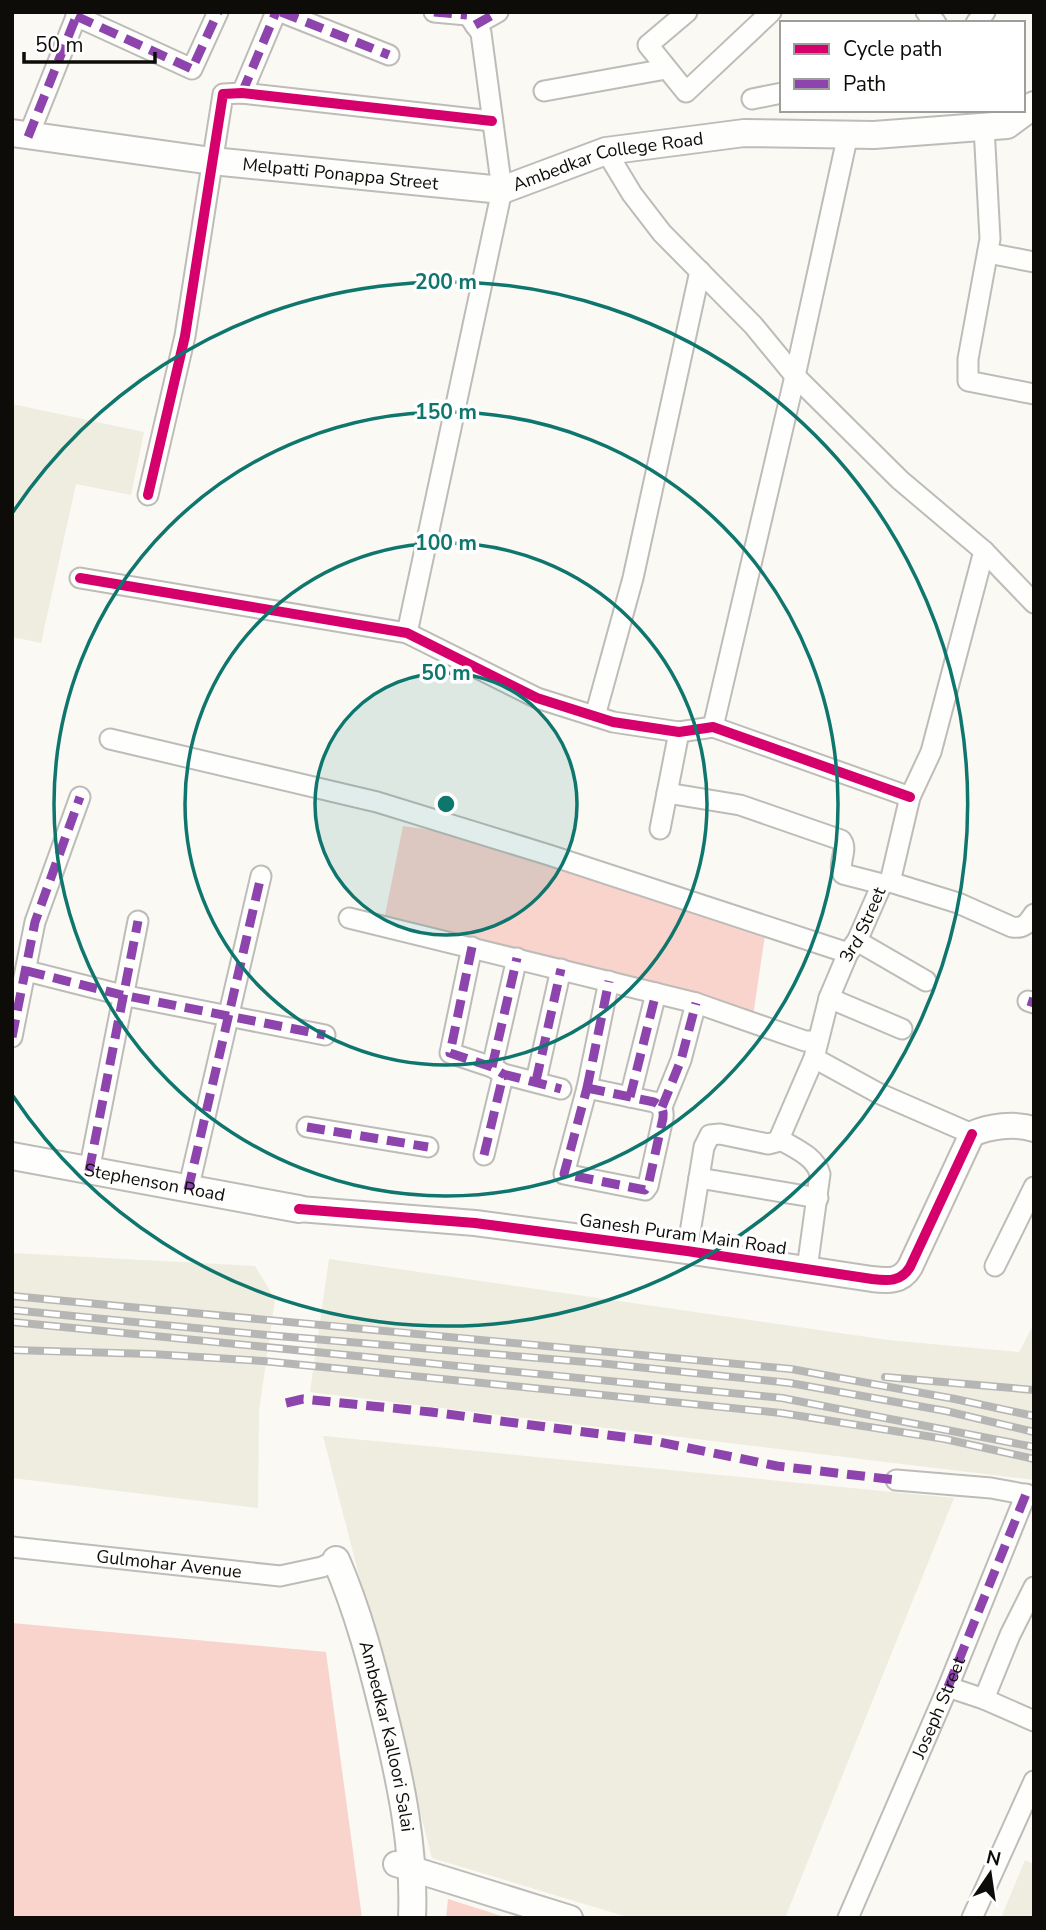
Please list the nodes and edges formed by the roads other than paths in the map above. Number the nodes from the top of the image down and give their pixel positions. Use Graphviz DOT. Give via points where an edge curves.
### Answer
graph roads {
  1 [pos="279,12"];
  2 [pos="434,12"];
  3 [pos="498,12"];
  4 [pos="687,12"];
  5 [pos="771,12"];
  6 [pos="77,14"];
  7 [pos="213,14"];
  8 [pos="469,17"];
  9 [pos="389,55"];
  10 [pos="666,69"];
  11 [pos="544,91"];
  12 [pos="242,93"];
  13 [pos="780,93"];
  14 [pos="751,99"];
  15 [pos="1025,112"];
  16 [pos="492,121"];
  17 [pos="985,127"];
  18 [pos="848,134"];
  19 [pos="20,135"];
  20 [pos="606,151"];
  21 [pos="212,161"];
  22 [pos="502,190"];
  23 [pos="988,253"];
  24 [pos="1034,262"];
  25 [pos="700,271"];
  26 [pos="795,376"];
  27 [pos="1034,394"];
  28 [pos="148,495"];
  29 [pos="984,551"];
  30 [pos="80,578"];
  31 [pos="1034,603"];
  32 [pos="407,633"];
  33 [pos="595,716"];
  34 [pos="713,727"];
  35 [pos="679,732"];
  36 [pos="110,739"];
  37 [pos="667,793"];
  38 [pos="80,797"];
  39 [pos="910,797"];
  40 [pos="660,829"];
  41 [pos="261,876"];
  42 [pos="886,883"];
  43 [pos="1034,914"];
  44 [pos="349,918"];
  45 [pos="138,921"];
  46 [pos="472,947"];
  47 [pos="852,947"];
  48 [pos="517,958"];
  49 [pos="561,969"];
  50 [pos="27,971"];
  51 [pos="609,981"];
  52 [pos="926,981"];
  53 [pos="656,993"];
  54 [pos="122,995"];
  55 [pos="829,998"];
  56 [pos="696,1003"];
  57 [pos="229,1016"];
  58 [pos="902,1030"];
  59 [pos="325,1035"];
  60 [pos="12,1037"];
  61 [pos="816,1049"];
  62 [pos="499,1071"];
  63 [pos="536,1081"];
  64 [pos="587,1088"];
  65 [pos="561,1089"];
  66 [pos="630,1097"];
  67 [pos="662,1107"];
  68 [pos="307,1127"];
  69 [pos="1034,1129"];
  70 [pos="972,1134"];
  71 [pos="779,1139"];
  72 [pos="428,1147"];
  73 [pos="484,1155"];
  74 [pos="12,1156"];
  75 [pos="89,1171"];
  76 [pos="699,1178"];
  77 [pos="1034,1187"];
  78 [pos="188,1190"];
  79 [pos="818,1198"];
  80 [pos="299,1209"];
  81 [pos="687,1251"];
  82 [pos="995,1266"];
  83 [pos="807,1269"];
  84 [pos="896,1480"];
  85 [pos="1030,1495"];
  86 [pos="12,1547"];
  87 [pos="329,1564"];
  88 [pos="1034,1587"];
  89 [pos="948,1687"];
  90 [pos="984,1699"];
  91 [pos="1034,1721"];
  92 [pos="1034,1781"];
  93 [pos="404,1867"];
  94 [pos="395,1918"];
  95 [pos="412,1918"];
  96 [pos="570,1918"];
  97 [pos="848,1918"];
  98 [pos="972,1918"];
  1 -- 9 [label="street"];
  1 -- 12 [label="street"];
  2 -- 8 [label="street"];
  3 -- 8 [label="street"];
  4 -- 10 [label="street" via="648,45"];
  5 -- 10 [label="street" via="686,92"];
  6 -- 7 [label="street" via="192,69"];
  6 -- 19 [label="street"];
  8 -- 16 [label="street" via="481,33"];
  10 -- 11 [label="street"];
  12 -- 16 [label="street"];
  12 -- 21 [label="street" via="223,94"];
  13 -- 14 [label="street"];
  15 -- 17 [label="main road, Ambedkar College Road" via="1007,125"];
  16 -- 22 [label="street"];
  17 -- 18 [label="main road, Ambedkar College Road"];
  17 -- 23 [label="street"];
  18 -- 20 [label="main road, Ambedkar College Road" via="744,133"];
  18 -- 26 [label="street"];
  19 -- 21 [label="main road, Melpatti Ponappa Street"];
  20 -- 22 [label="main road, Ambedkar College Road"];
  20 -- 25 [label="street" via="662,233"];
  21 -- 22 [label="main road, Melpatti Ponappa Street"];
  21 -- 28 [label="street" via="186,336"];
  22 -- 32 [label="street, Ambedkar College Road"];
  23 -- 24 [label="street"];
  23 -- 27 [label="street" via="968,381"];
  25 -- 26 [label="street"];
  25 -- 33 [label="street" via="632,579"];
  26 -- 29 [label="street" via="900,480"];
  26 -- 34 [label="street"];
  29 -- 31 [label="street"];
  29 -- 39 [label="street, 3rd Street" via="931,752"];
  30 -- 32 [label="street"];
  32 -- 33 [label="street" via="537,698"];
  33 -- 35 [label="street"];
  34 -- 35 [label="street"];
  34 -- 39 [label="street"];
  35 -- 37 [label="street"];
  36 -- 47 [label="street" via="377,802"];
  37 -- 40 [label="street"];
  37 -- 42 [label="street" via="740,805 841,840 843,874"];
  38 -- 50 [label="street" via="35,922"];
  39 -- 42 [label="street, 3rd Street"];
  41 -- 57 [label="street"];
  42 -- 43 [label="street" via="958,903 1013,927 1025,926"];
  42 -- 47 [label="street, 3rd Street"];
  44 -- 46 [label="street"];
  45 -- 54 [label="street"];
  46 -- 48 [label="street"];
  46 -- 62 [label="street" via="450,1053"];
  47 -- 52 [label="street"];
  47 -- 55 [label="street, 3rd Street"];
  48 -- 49 [label="street"];
  48 -- 62 [label="street"];
  49 -- 51 [label="street"];
  49 -- 63 [label="street"];
  50 -- 54 [label="street"];
  50 -- 60 [label="street"];
  51 -- 53 [label="street"];
  51 -- 64 [label="street"];
  53 -- 56 [label="street"];
  53 -- 66 [label="street"];
  54 -- 57 [label="street"];
  54 -- 75 [label="street"];
  55 -- 58 [label="street"];
  55 -- 61 [label="street, 3rd Street"];
  56 -- 61 [label="street" via="805,1041"];
  56 -- 67 [label="street"];
  57 -- 59 [label="street"];
  57 -- 78 [label="street"];
  61 -- 70 [label="street" via="878,1093"];
  61 -- 71 [label="street, 3rd Street"];
  62 -- 63 [label="street"];
  62 -- 73 [label="street" via="502,1078"];
  63 -- 65 [label="street"];
  64 -- 66 [label="street"];
  64 -- 67 [label="street" via="564,1174 645,1191"];
  66 -- 67 [label="street"];
  68 -- 72 [label="street"];
  69 -- 70 [label="street" via="985,1128"];
  70 -- 83 [label="street, Ganesh Puram Main Road" via="905,1276 872,1279"];
  71 -- 76 [label="street" via="768,1144 710,1135"];
  71 -- 79 [label="street" via="818,1165"];
  74 -- 75 [label="main road, Stephenson Road"];
  75 -- 78 [label="main road, Stephenson Road"];
  76 -- 79 [label="street"];
  76 -- 81 [label="street"];
  77 -- 82 [label="street"];
  78 -- 80 [label="main road, Stephenson Road"];
  79 -- 83 [label="street"];
  80 -- 81 [label="street, Ganesh Puram Main Road" via="475,1223"];
  81 -- 83 [label="street, Ganesh Puram Main Road"];
  84 -- 85 [label="street"];
  85 -- 89 [label="street, Joseph Street"];
  86 -- 87 [label="street, Gulmohar Avenue" via="266,1576 289,1576"];
  87 -- 93 [label="main road, Ambedkar Kalloori Salai" via="360,1671"];
  88 -- 90 [label="street"];
  89 -- 90 [label="street"];
  89 -- 97 [label="street, Joseph Street"];
  90 -- 91 [label="street"];
  92 -- 98 [label="street"];
  93 -- 94 [label="main road, Ambedkar Kalloori Salai"];
  93 -- 95 [label="main road, Ambedkar Kalloori Salai"];
  93 -- 96 [label="street"];
}
